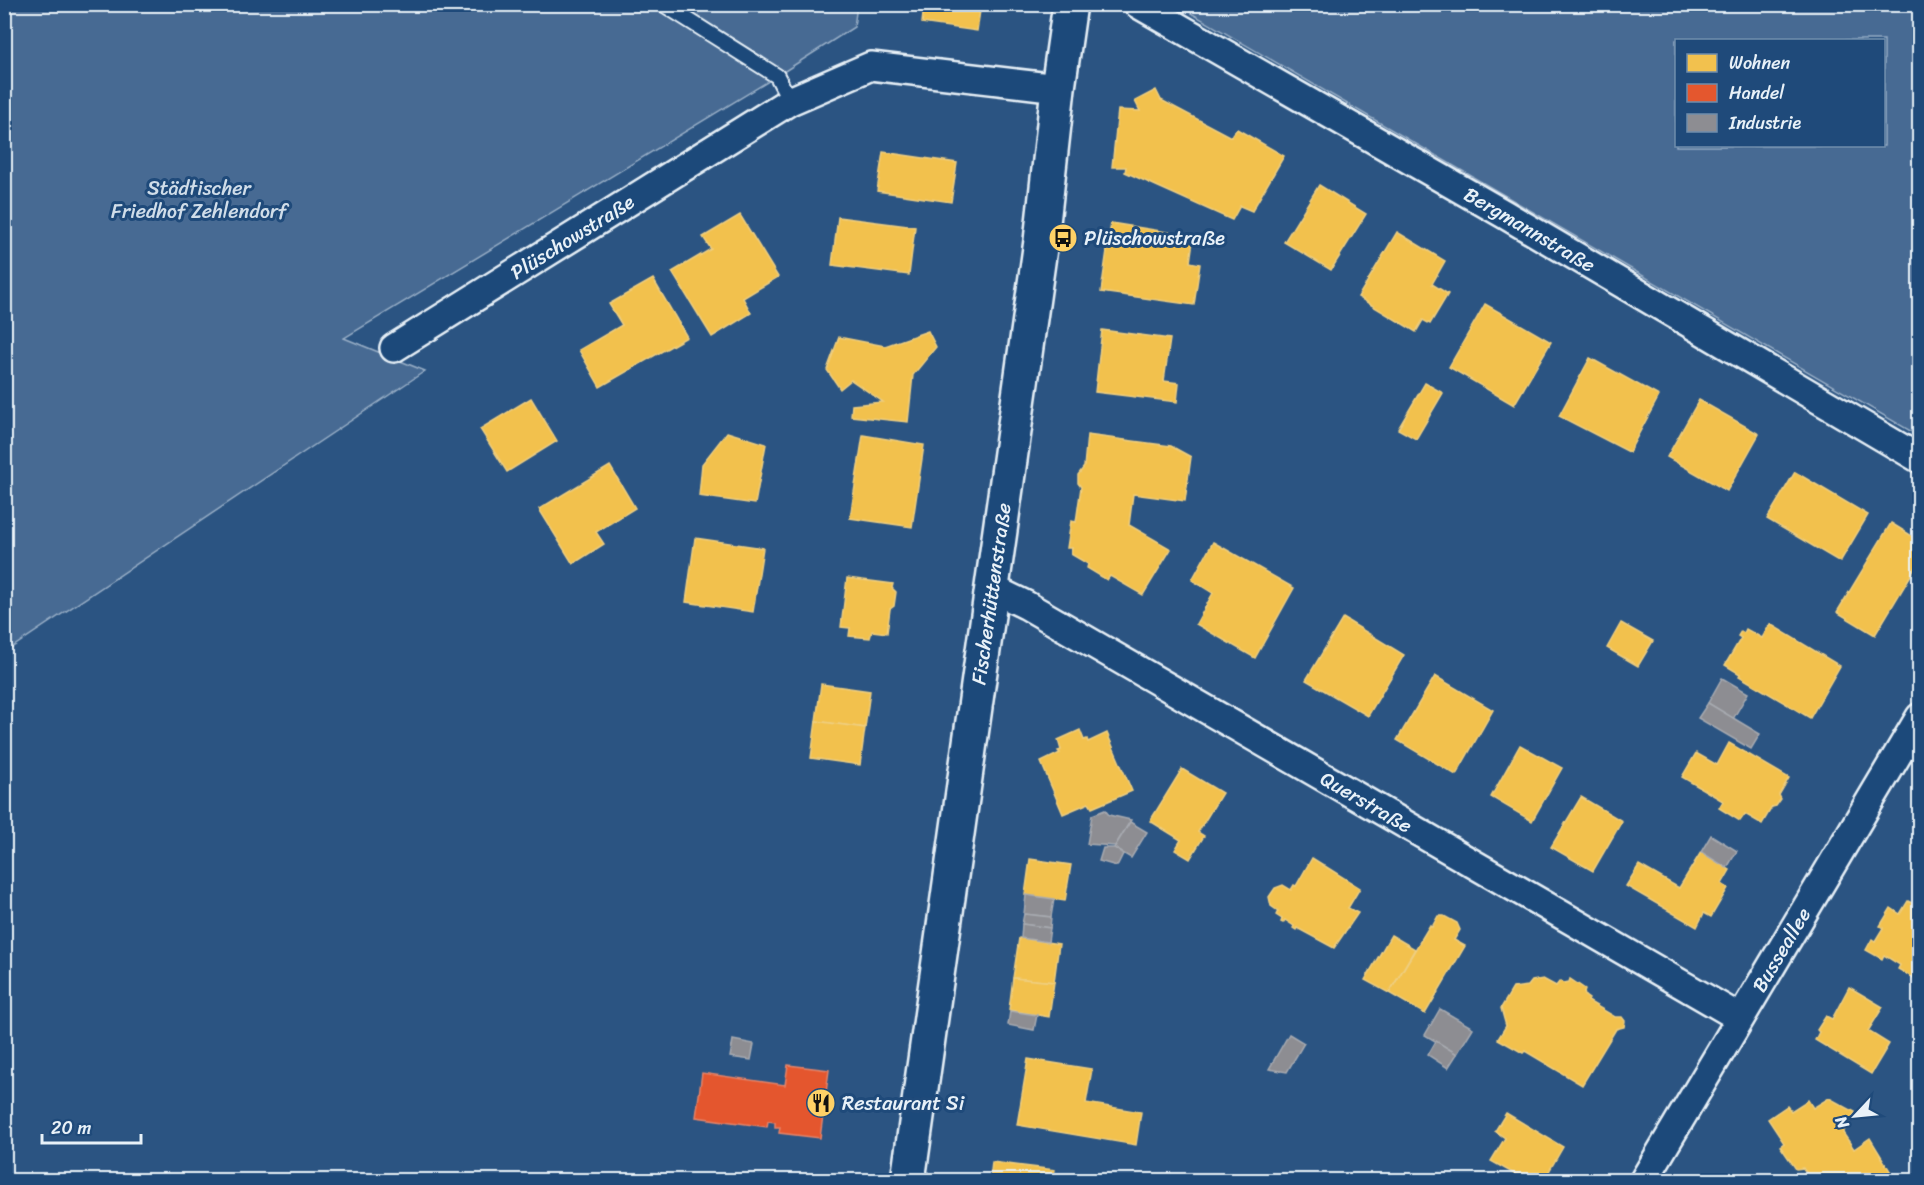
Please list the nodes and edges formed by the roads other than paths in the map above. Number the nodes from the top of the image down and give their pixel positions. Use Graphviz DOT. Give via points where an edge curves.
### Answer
graph roads {
  1 [pos="663,4"];
  2 [pos="1070,4"];
  3 [pos="1138,4"];
  4 [pos="1058,88"];
  5 [pos="790,101"];
  6 [pos="394,348"];
  7 [pos="1920,459"];
  8 [pos="991,588"];
  9 [pos="1920,717"];
  10 [pos="1740,1018"];
  11 [pos="908,1180"];
  12 [pos="1644,1180"];
  1 -- 5 [label="lane" via="777,76"];
  2 -- 4 [label="street, Fischerhüttenstraße"];
  3 -- 7 [label="street, Bergmannstraße"];
  4 -- 5 [label="street, Plüschowstraße" via="871,66"];
  4 -- 8 [label="street, Fischerhüttenstraße" via="1041,241"];
  5 -- 6 [label="street, Plüschowstraße"];
  8 -- 10 [label="street, Querstraße"];
  8 -- 11 [label="street, Fischerhüttenstraße"];
  9 -- 10 [label="street, Busseallee"];
  10 -- 12 [label="street, Busseallee"];
}
